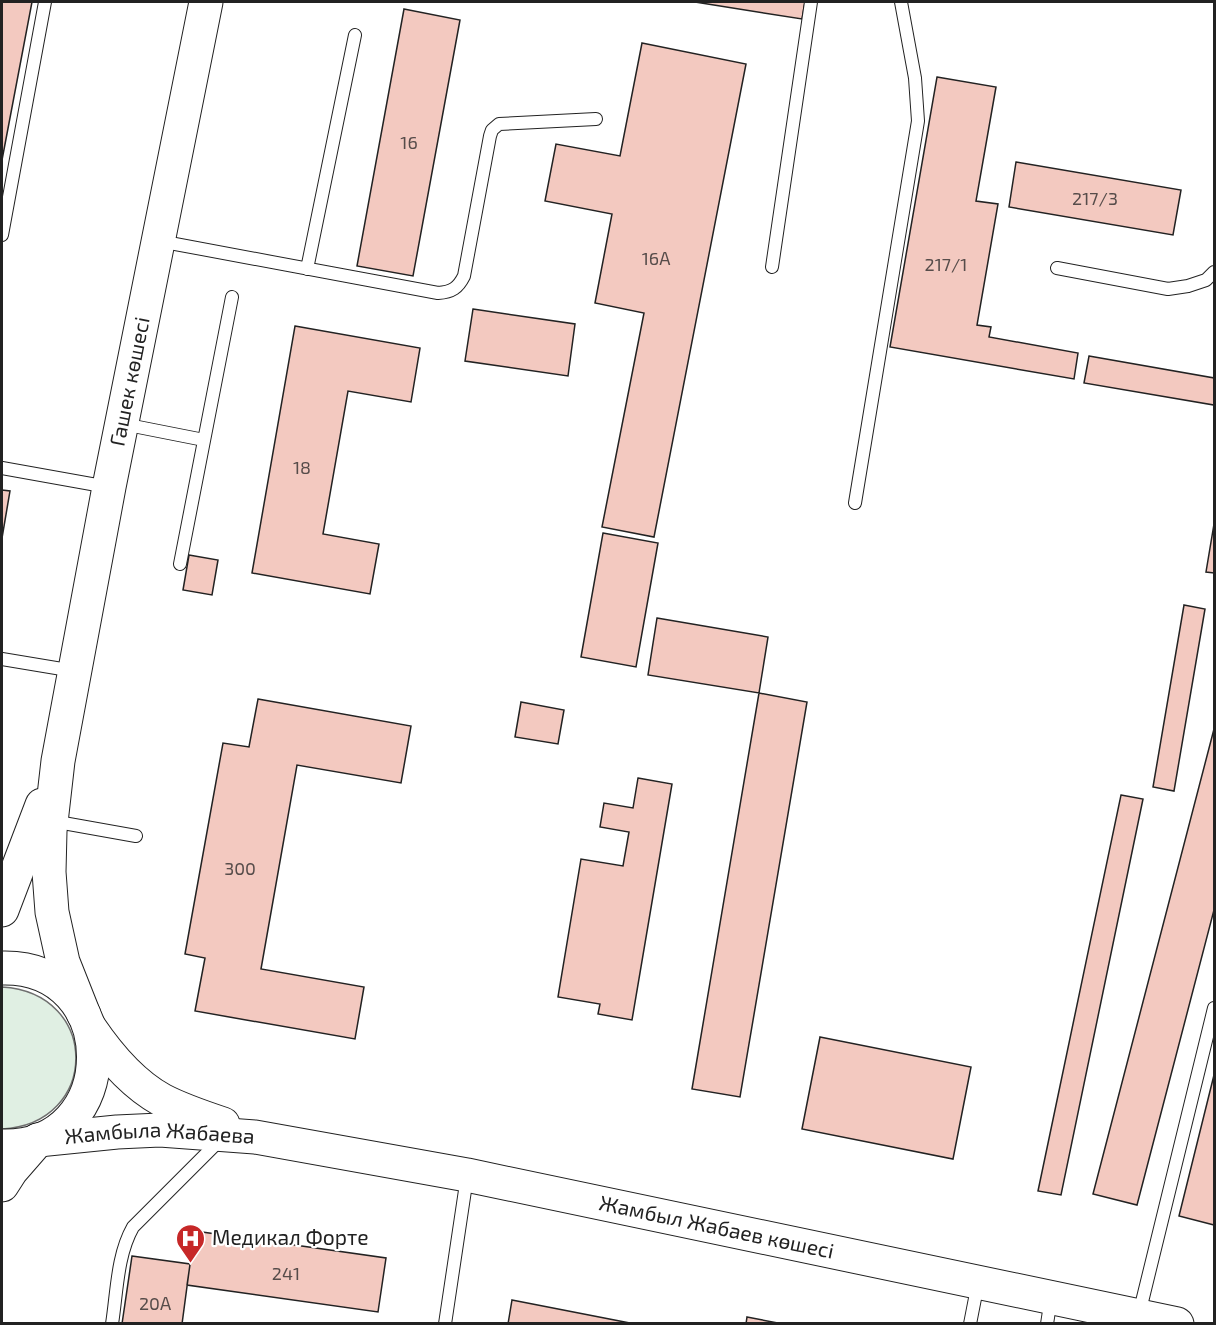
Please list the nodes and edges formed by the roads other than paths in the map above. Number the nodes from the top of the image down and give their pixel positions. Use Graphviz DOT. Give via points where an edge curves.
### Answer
graph roads {
  1 [pos="45,2"];
  2 [pos="206,2"];
  3 [pos="811,2"];
  4 [pos="901,2"];
  5 [pos="355,35"];
  6 [pos="597,119"];
  7 [pos="2,235"];
  8 [pos="158,241"];
  9 [pos="772,267"];
  10 [pos="1057,268"];
  11 [pos="307,269"];
  12 [pos="1215,272"];
  13 [pos="232,297"];
  14 [pos="121,424"];
  15 [pos="204,440"];
  16 [pos="2,468"];
  17 [pos="109,487"];
  18 [pos="855,503"];
  19 [pos="180,564"];
  20 [pos="2,659"];
  21 [pos="75,671"];
  22 [pos="58,761"];
  23 [pos="51,821"];
  24 [pos="136,836"];
  25 [pos="2,910"];
  26 [pos="2,968"];
  27 [pos="1215,1008"];
  28 [pos="87,1021"];
  29 [pos="241,1136"];
  30 [pos="38,1140"];
  31 [pos="2,1146"];
  32 [pos="467,1175"];
  33 [pos="2,1185"];
  34 [pos="978,1282"];
  35 [pos="1049,1310"];
  36 [pos="1103,1316"];
  37 [pos="1154,1320"];
  38 [pos="111,1323"];
  39 [pos="445,1323"];
  40 [pos="970,1323"];
  1 -- 7 [label="lane"];
  2 -- 8 [label="main road, Гашек көшесі"];
  3 -- 9 [label="lane"];
  4 -- 18 [label="lane" via="915,78 918,121"];
  5 -- 11 [label="lane"];
  6 -- 11 [label="lane" via="499,124 492,130 464,276 455,290 438,293"];
  8 -- 11 [label="lane"];
  8 -- 14 [label="main road, Гашек көшесі"];
  10 -- 12 [label="lane" via="1168,289 1206,280"];
  13 -- 15 [label="lane"];
  14 -- 15 [label="lane"];
  14 -- 17 [label="main road, Гашек көшесі"];
  15 -- 19 [label="lane"];
  16 -- 17 [label="lane"];
  17 -- 21 [label="main road, Гашек көшесі"];
  20 -- 21 [label="lane"];
  21 -- 22 [label="main road, Гашек көшесі"];
  22 -- 23 [label="main road, Гашек көшесі"];
  22 -- 25 [label="main road, Гашек көшесі"];
  23 -- 24 [label="lane"];
  23 -- 28 [label="main road, Гашек көшесі" via="52,912 63,962"];
  26 -- 28 [label="main road" via="26,970 50,980 69,995"];
  27 -- 37 [label="lane"];
  28 -- 29 [label="main road, Жамбыла Жабаева" via="125,1071 161,1099"];
  28 -- 30 [label="main road" via="95,1058 86,1095 64,1125"];
  29 -- 30 [label="main road, Жамбыла Жабаева" via="160,1131"];
  29 -- 32 [label="main road, Жамбыл Жабаев көшесі"];
  29 -- 38 [label="lane" via="133,1227 126,1239"];
  30 -- 31 [label="main road"];
  30 -- 33 [label="main road"];
  32 -- 34 [label="main road, Жамбыл Жабаев көшесі"];
  32 -- 39 [label="lane"];
  34 -- 35 [label="main road, Жамбыл Жабаев көшесі"];
  34 -- 40 [label="lane"];
  35 -- 36 [label="main road, Жамбыл Жабаев көшесі"];
  36 -- 37 [label="main road, Жамбыл Жабаев көшесі"];
}
